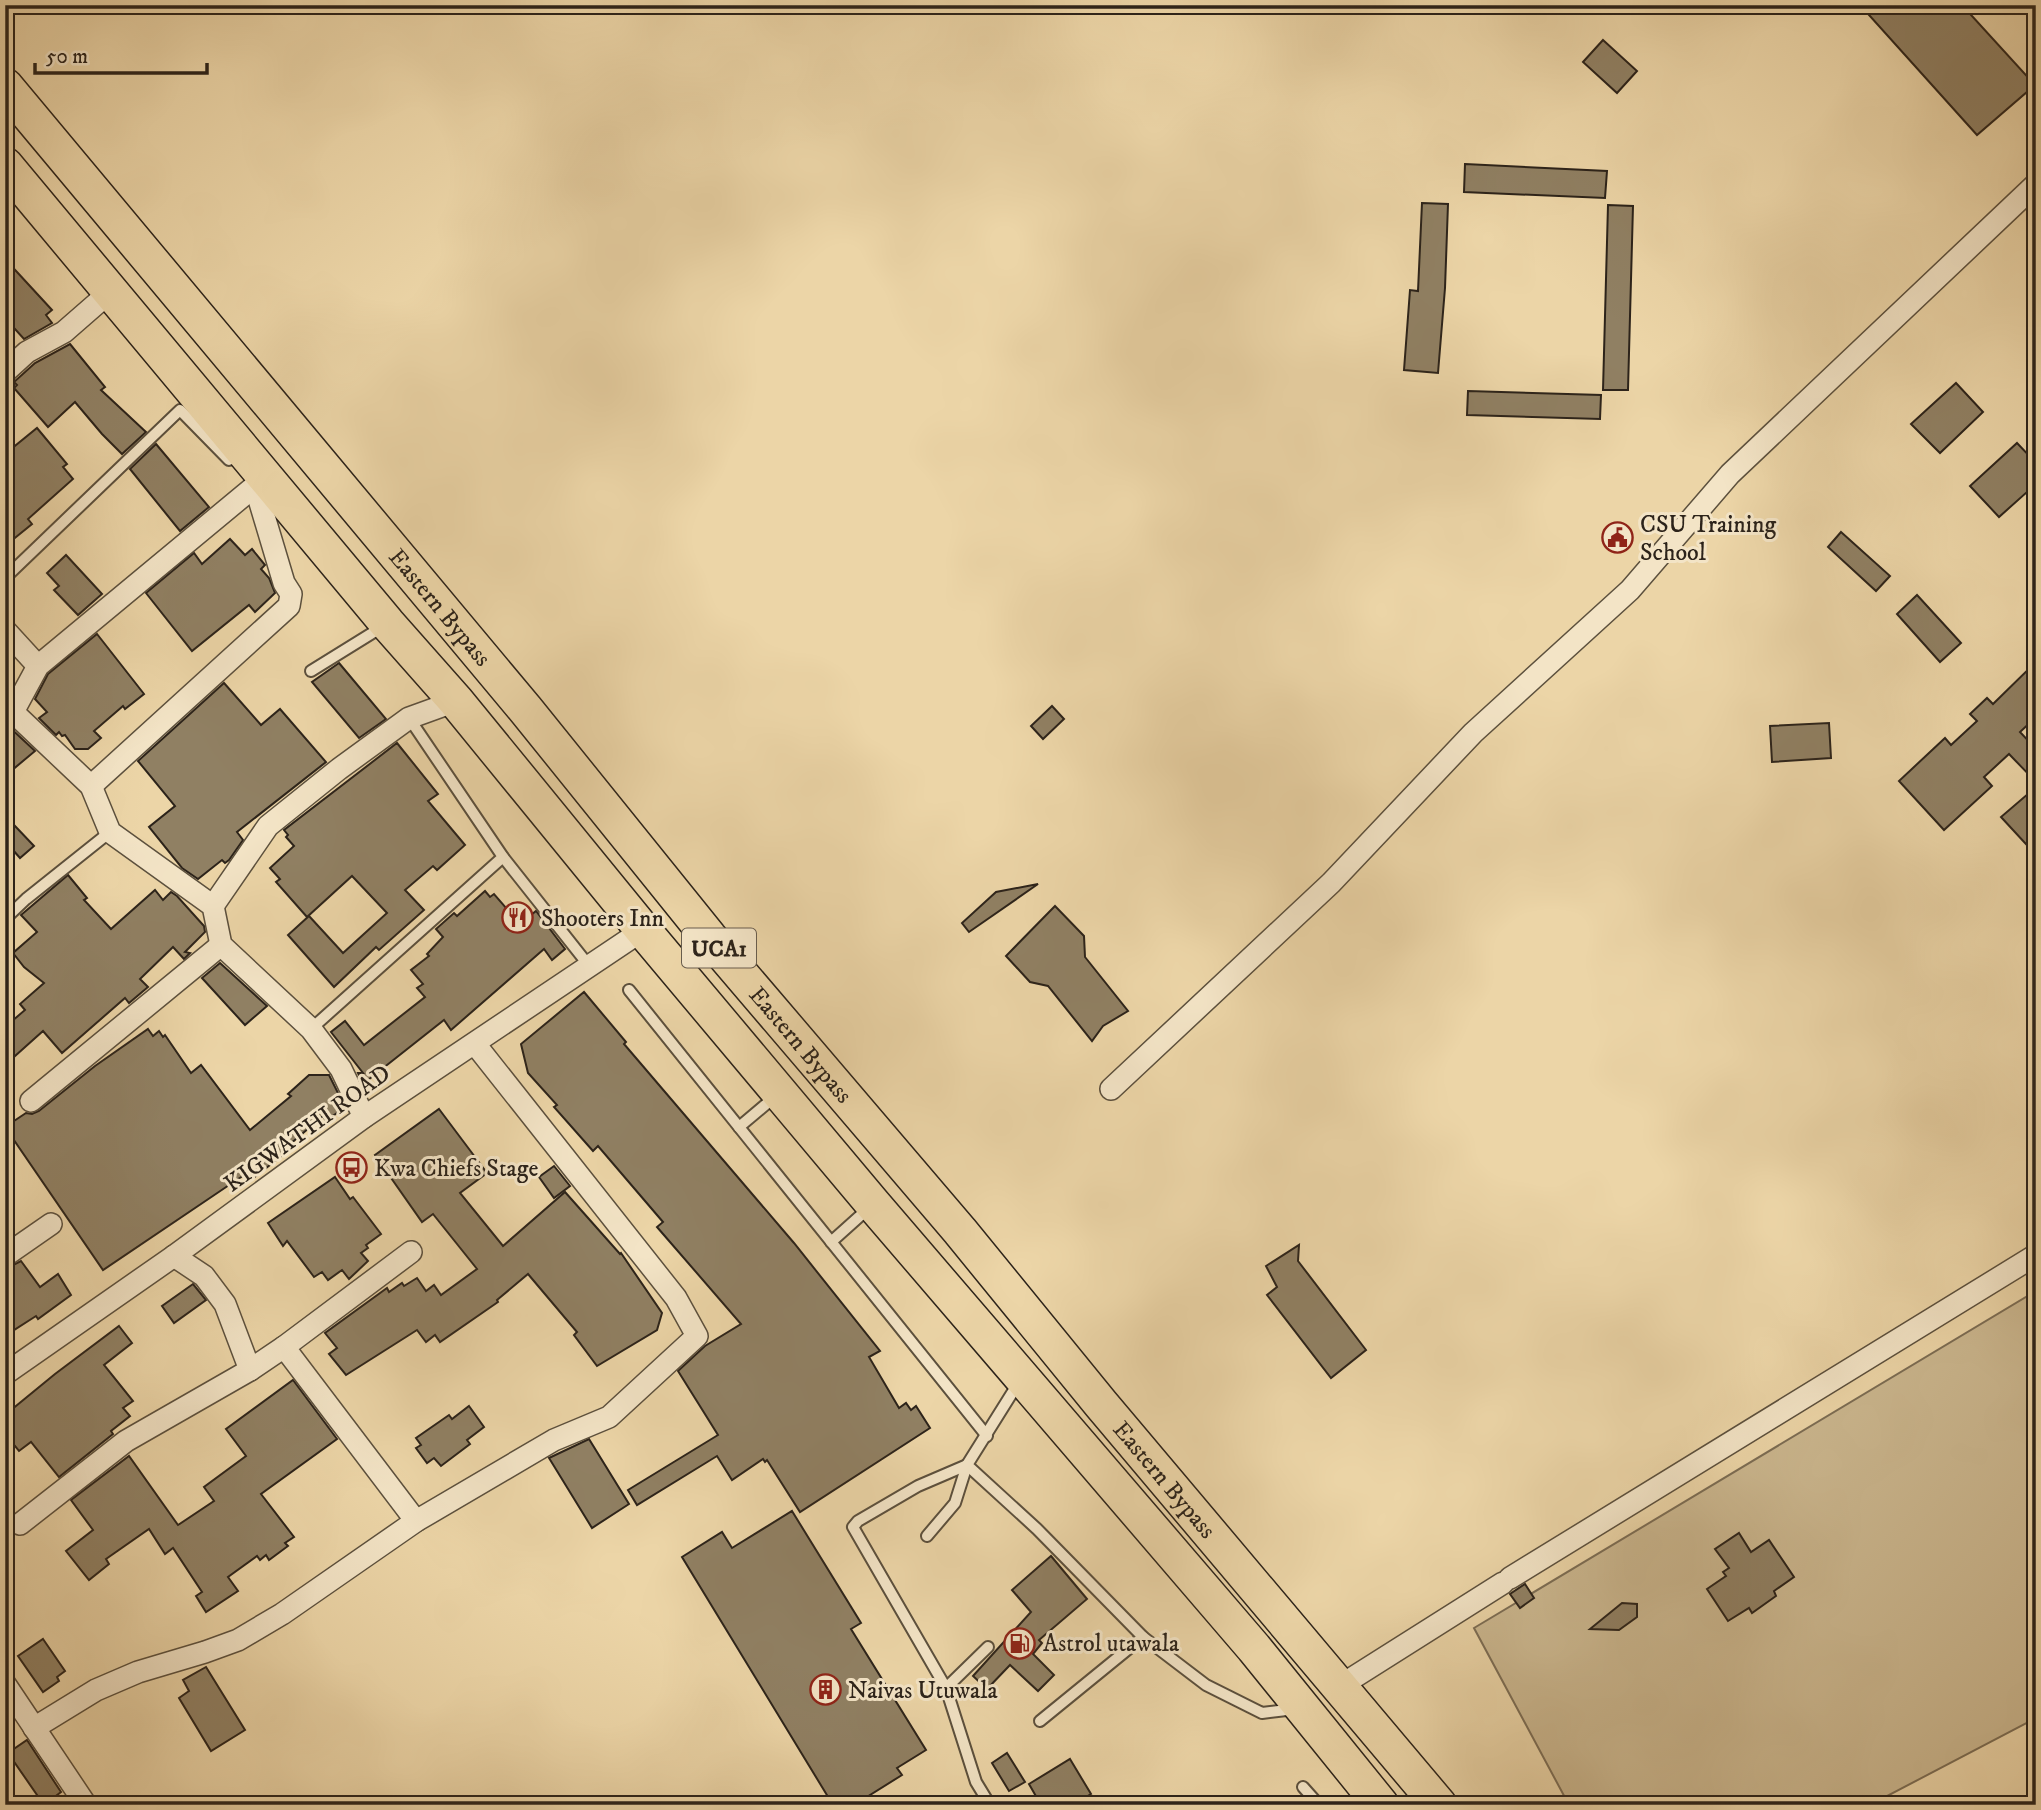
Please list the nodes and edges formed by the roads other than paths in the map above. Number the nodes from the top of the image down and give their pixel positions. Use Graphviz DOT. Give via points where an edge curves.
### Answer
graph roads {
  1 [pos="5,86"];
  2 [pos="7,169"];
  3 [pos="2036,184"];
  4 [pos="111,291"];
  5 [pos="5,372"];
  6 [pos="236,467"];
  7 [pos="260,485"];
  8 [pos="5,578"];
  9 [pos="387,623"];
  10 [pos="5,630"];
  11 [pos="38,666"];
  12 [pos="311,671"];
  13 [pos="456,701"];
  14 [pos="9,709"];
  15 [pos="409,718"];
  16 [pos="91,786"];
  17 [pos="110,832"];
  18 [pos="503,858"];
  19 [pos="213,906"];
  20 [pos="5,919"];
  21 [pos="643,930"];
  22 [pos="221,945"];
  23 [pos="590,967"];
  24 [pos="629,989"];
  25 [pos="311,1029"];
  26 [pos="475,1044"];
  27 [pos="1111,1089"];
  28 [pos="780,1093"];
  29 [pos="31,1101"];
  30 [pos="365,1117"];
  31 [pos="739,1127"];
  32 [pos="873,1204"];
  33 [pos="51,1224"];
  34 [pos="831,1242"];
  35 [pos="411,1252"];
  36 [pos="2036,1255"];
  37 [pos="5,1256"];
  38 [pos="174,1256"];
  39 [pos="284,1347"];
  40 [pos="250,1370"];
  41 [pos="5,1374"];
  42 [pos="1021,1378"];
  43 [pos="987,1436"];
  44 [pos="967,1465"];
  45 [pos="415,1521"];
  46 [pos="20,1524"];
  47 [pos="927,1536"];
  48 [pos="1143,1637"];
  49 [pos="988,1647"];
  50 [pos="6,1685"];
  51 [pos="1340,1686"];
  52 [pos="946,1688"];
  53 [pos="1301,1708"];
  54 [pos="1040,1721"];
  55 [pos="34,1728"];
  56 [pos="1303,1787"];
  57 [pos="81,1803"];
  58 [pos="990,1805"];
  59 [pos="1319,1805"];
  60 [pos="1381,1805"];
  61 [pos="1439,1805"];
  1 -- 51 [label="main road, Eastern Bypass / UCA1" via="526,710 709,937"];
  2 -- 4 [label="main road, Eastern Bypass / UCA1"];
  3 -- 27 [label="street" via="1730,474 1630,590 1473,733 1331,883"];
  4 -- 5 [label="street" via="64,332 27,352"];
  4 -- 7 [label="main road, Eastern Bypass / UCA1"];
  6 -- 8 [label="lane" via="180,410"];
  7 -- 9 [label="main road, Eastern Bypass / UCA1"];
  7 -- 11 [label="street"];
  7 -- 16 [label="street" via="291,594 289,606"];
  9 -- 12 [label="lane"];
  9 -- 13 [label="main road, Eastern Bypass / UCA1"];
  10 -- 11 [label="street"];
  11 -- 14 [label="street"];
  13 -- 15 [label="street"];
  13 -- 21 [label="main road, Eastern Bypass / UCA1"];
  14 -- 16 [label="street"];
  15 -- 18 [label="lane"];
  15 -- 19 [label="street" via="268,826"];
  16 -- 17 [label="street"];
  17 -- 19 [label="street"];
  17 -- 20 [label="lane"];
  18 -- 23 [label="lane"];
  18 -- 25 [label="lane"];
  19 -- 22 [label="street"];
  21 -- 23 [label="street, KIGWATHI ROAD"];
  21 -- 28 [label="main road, Eastern Bypass / UCA1"];
  22 -- 25 [label="street"];
  22 -- 29 [label="street"];
  23 -- 26 [label="street, KIGWATHI ROAD"];
  24 -- 31 [label="lane"];
  25 -- 30 [label="street" via="341,1069"];
  26 -- 30 [label="street, KIGWATHI ROAD"];
  26 -- 45 [label="street" via="676,1298 697,1336 608,1417 555,1440"];
  28 -- 31 [label="lane"];
  28 -- 32 [label="main road, Eastern Bypass / UCA1"];
  30 -- 38 [label="street, KIGWATHI ROAD"];
  31 -- 34 [label="lane"];
  32 -- 34 [label="lane"];
  32 -- 42 [label="main road, Eastern Bypass / UCA1"];
  33 -- 37 [label="street"];
  34 -- 43 [label="lane"];
  35 -- 39 [label="street"];
  36 -- 51 [label="street"];
  38 -- 40 [label="street" via="204,1276 225,1304"];
  38 -- 41 [label="street, KIGWATHI ROAD"];
  39 -- 40 [label="street"];
  39 -- 45 [label="street"];
  40 -- 46 [label="street" via="126,1441"];
  42 -- 43 [label="lane"];
  42 -- 53 [label="main road, Eastern Bypass / UCA1"];
  43 -- 44 [label="lane"];
  44 -- 47 [label="lane" via="955,1503"];
  44 -- 48 [label="lane"];
  44 -- 52 [label="lane" via="918,1486 853,1527"];
  45 -- 55 [label="street" via="305,1599 237,1640 96,1690"];
  48 -- 53 [label="lane" via="1206,1685 1262,1713"];
  48 -- 54 [label="lane"];
  49 -- 52 [label="lane"];
  50 -- 55 [label="street"];
  51 -- 61 [label="main road, Eastern Bypass / UCA1"];
  52 -- 58 [label="lane" via="975,1782"];
  53 -- 60 [label="main road, Eastern Bypass / UCA1"];
  55 -- 57 [label="street"];
  56 -- 59 [label="lane"];
}
